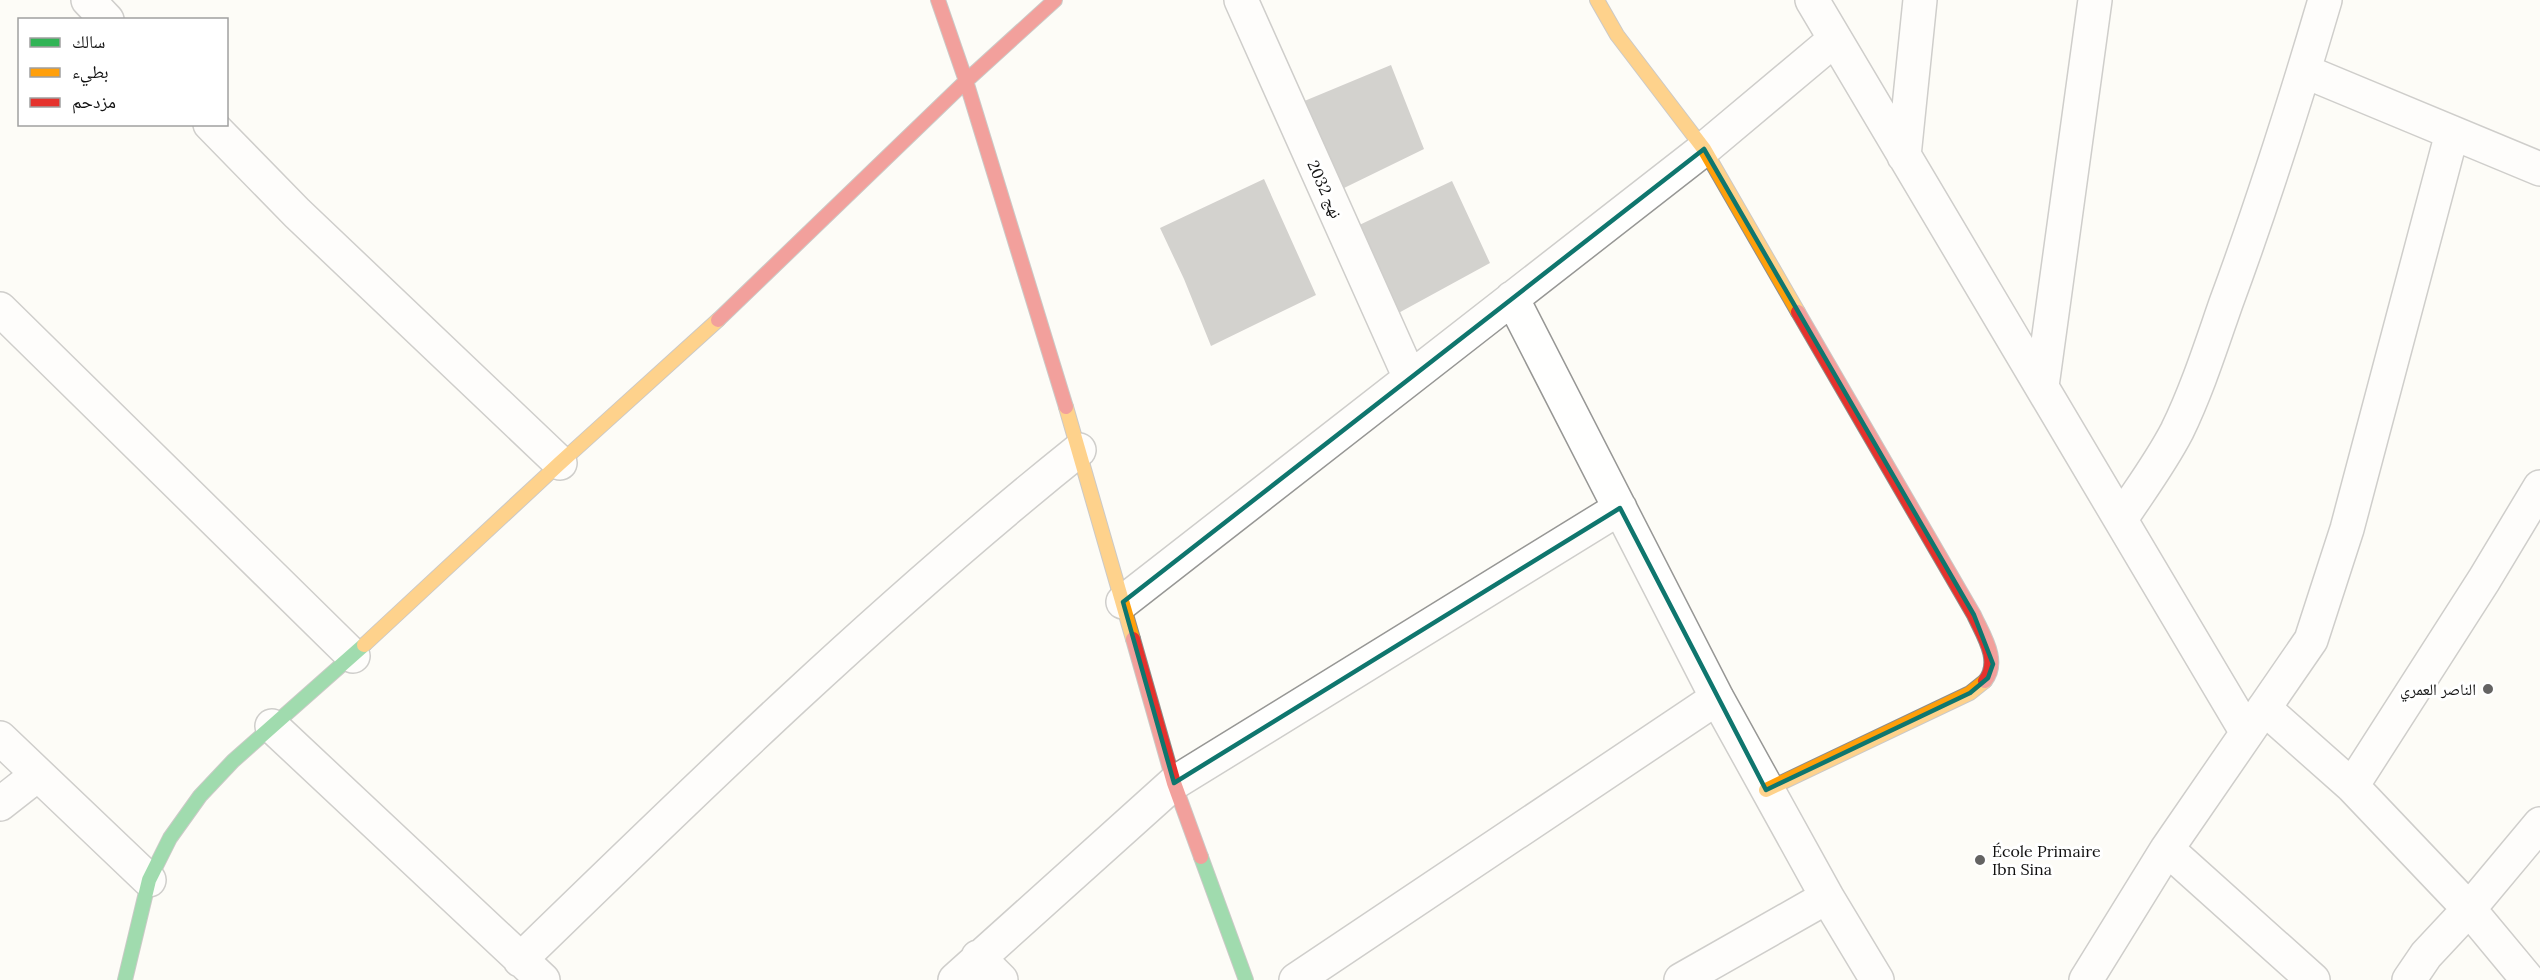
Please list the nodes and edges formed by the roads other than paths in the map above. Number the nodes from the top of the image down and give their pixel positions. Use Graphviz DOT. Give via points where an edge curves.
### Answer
graph roads {
  1 [pos="88,0"];
  2 [pos="938,0"];
  3 [pos="1055,0"];
  4 [pos="1241,0"];
  5 [pos="1597,0"];
  6 [pos="1812,0"];
  7 [pos="1920,0"];
  8 [pos="2095,0"];
  9 [pos="2325,0"];
  10 [pos="105,18"];
  11 [pos="1834,40"];
  12 [pos="2304,71"];
  13 [pos="966,81"];
  14 [pos="212,126"];
  15 [pos="2452,133"];
  16 [pos="1704,149"];
  17 [pos="1904,156"];
  18 [pos="2540,169"];
  19 [pos="1512,298"];
  20 [pos="0,309"];
  21 [pos="1410,378"];
  22 [pos="2042,386"];
  23 [pos="1079,450"];
  24 [pos="560,463"];
  25 [pos="2540,490"];
  26 [pos="1620,508"];
  27 [pos="2121,519"];
  28 [pos="1123,602"];
  29 [pos="352,656"];
  30 [pos="1717,698"];
  31 [pos="2255,719"];
  32 [pos="272,726"];
  33 [pos="0,738"];
  34 [pos="37,775"];
  35 [pos="1174,783"];
  36 [pos="2352,786"];
  37 [pos="1766,789"];
  38 [pos="0,804"];
  39 [pos="2540,824"];
  40 [pos="2166,849"];
  41 [pos="149,880"];
  42 [pos="1827,897"];
  43 [pos="2469,909"];
  44 [pos="978,957"];
  45 [pos="531,970"];
  46 [pos="125,980"];
  47 [pos="955,980"];
  48 [pos="1001,980"];
  49 [pos="1246,980"];
  50 [pos="1296,980"];
  51 [pos="1681,980"];
  52 [pos="1877,980"];
  53 [pos="2086,980"];
  54 [pos="2313,980"];
  55 [pos="2409,980"];
  56 [pos="2528,980"];
  1 -- 10 [label="street"];
  2 -- 13 [label="street"];
  3 -- 13 [label="street"];
  4 -- 21 [label="street, نهج 2032"];
  5 -- 16 [label="street" via="1617,35"];
  6 -- 11 [label="street"];
  7 -- 17 [label="street"];
  8 -- 22 [label="street"];
  9 -- 12 [label="street"];
  11 -- 16 [label="street"];
  11 -- 17 [label="street"];
  12 -- 15 [label="street"];
  12 -- 27 [label="street" via="2197,384 2177,431"];
  13 -- 23 [label="street"];
  13 -- 24 [label="street" via="752,290"];
  14 -- 24 [label="street" via="297,213"];
  15 -- 18 [label="street"];
  15 -- 31 [label="street" via="2321,613 2311,640"];
  16 -- 19 [label="street"];
  16 -- 37 [label="street" via="1974,615 1993,664 1988,678 1970,693"];
  17 -- 22 [label="street"];
  19 -- 21 [label="street"];
  19 -- 26 [label="street"];
  20 -- 29 [label="street"];
  21 -- 28 [label="street"];
  22 -- 27 [label="street"];
  23 -- 28 [label="street"];
  23 -- 45 [label="street" via="1002,512 801,690"];
  24 -- 29 [label="street"];
  25 -- 36 [label="street"];
  26 -- 30 [label="street"];
  26 -- 35 [label="street"];
  27 -- 31 [label="street"];
  28 -- 35 [label="street"];
  29 -- 32 [label="street"];
  30 -- 37 [label="street"];
  30 -- 50 [label="street"];
  31 -- 36 [label="street"];
  31 -- 40 [label="street"];
  32 -- 41 [label="street" via="200,796 170,838"];
  32 -- 45 [label="street"];
  33 -- 34 [label="street"];
  34 -- 38 [label="street"];
  34 -- 41 [label="street"];
  35 -- 44 [label="street"];
  35 -- 49 [label="street"];
  36 -- 43 [label="street"];
  37 -- 42 [label="street"];
  39 -- 43 [label="street"];
  40 -- 53 [label="street"];
  40 -- 54 [label="street"];
  41 -- 46 [label="street"];
  42 -- 51 [label="street"];
  42 -- 52 [label="street"];
  43 -- 55 [label="street" via="2426,955"];
  43 -- 56 [label="street"];
  44 -- 47 [label="street"];
  44 -- 48 [label="street"];
}
